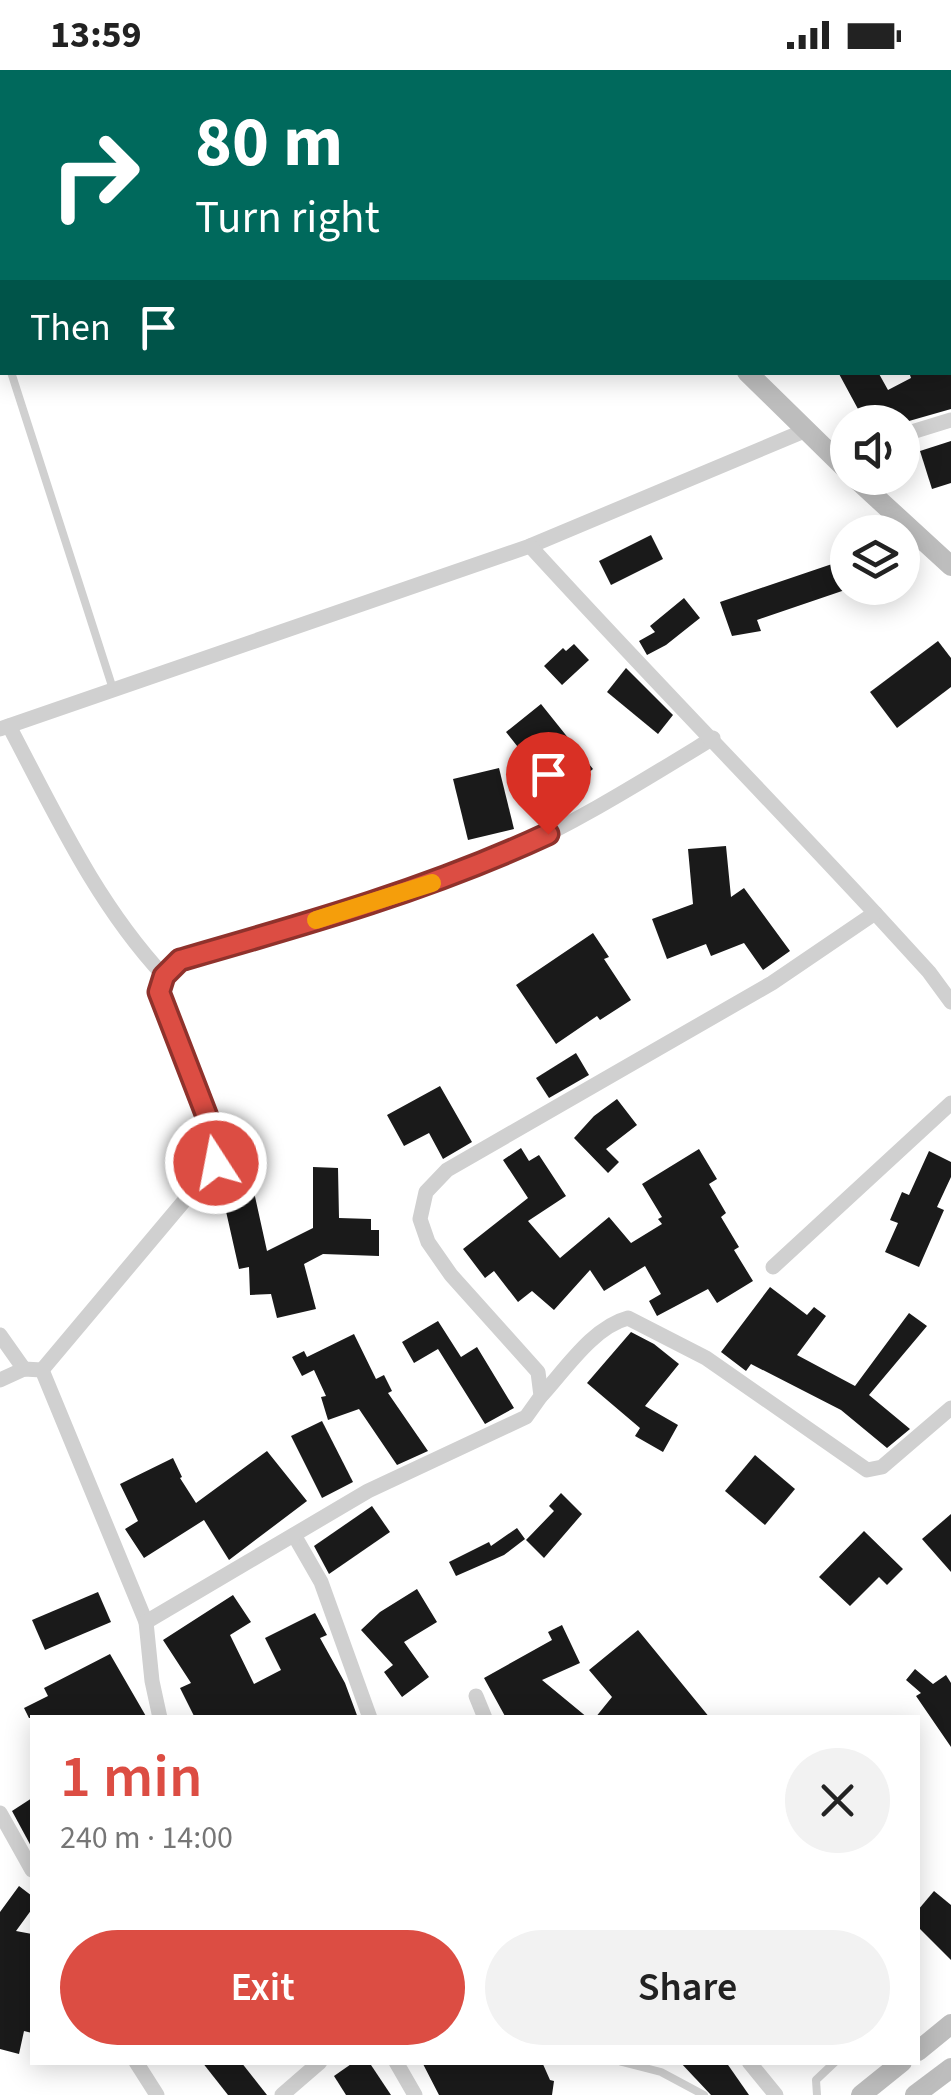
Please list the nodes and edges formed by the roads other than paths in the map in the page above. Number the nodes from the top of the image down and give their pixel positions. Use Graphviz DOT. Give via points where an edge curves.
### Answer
graph roads {
  1 [pos="13,375"];
  2 [pos="755,375"];
  3 [pos="951,420"];
  4 [pos="920,429"];
  5 [pos="804,430"];
  6 [pos="830,450"];
  7 [pos="874,495"];
  8 [pos="530,546"];
  9 [pos="951,566"];
  10 [pos="113,690"];
  11 [pos="4,728"];
  12 [pos="713,738"];
  13 [pos="875,913"];
  14 [pos="164,976"];
  15 [pos="951,1002"];
  16 [pos="951,1103"];
  17 [pos="773,1268"];
  18 [pos="0,1335"];
  19 [pos="24,1369"];
  20 [pos="42,1370"];
  21 [pos="0,1380"];
  22 [pos="541,1396"];
  23 [pos="951,1408"];
  24 [pos="294,1535"];
  25 [pos="146,1622"];
  26 [pos="476,1696"];
  27 [pos="159,1715"];
  28 [pos="369,1715"];
  29 [pos="483,1715"];
  30 [pos="0,1813"];
  31 [pos="30,1866"];
  32 [pos="951,2024"];
  33 [pos="920,2049"];
  34 [pos="138,2065"];
  35 [pos="317,2065"];
  36 [pos="398,2065"];
  37 [pos="634,2065"];
  38 [pos="751,2065"];
  39 [pos="833,2065"];
  40 [pos="898,2065"];
  41 [pos="951,2068"];
  42 [pos="157,2095"];
  43 [pos="282,2095"];
  44 [pos="416,2095"];
  45 [pos="704,2095"];
  46 [pos="776,2095"];
  47 [pos="817,2095"];
  48 [pos="861,2095"];
  49 [pos="915,2095"];
  1 -- 10 [label="lane"];
  2 -- 5 [label="main road"];
  3 -- 4 [label="street"];
  5 -- 6 [label="main road"];
  5 -- 8 [label="street"];
  7 -- 9 [label="main road"];
  8 -- 10 [label="street"];
  8 -- 12 [label="street"];
  10 -- 11 [label="street"];
  11 -- 14 [label="street" via="97,891"];
  12 -- 13 [label="street"];
  12 -- 14 [label="street" via="577,821 491,861 392,898 180,960"];
  13 -- 15 [label="street"];
  13 -- 22 [label="street" via="756,992 448,1170 426,1192 420,1219 428,1242 538,1372"];
  14 -- 20 [label="street" via="159,992 218,1145 216,1163"];
  16 -- 17 [label="street"];
  18 -- 19 [label="street"];
  19 -- 20 [label="street"];
  19 -- 21 [label="street"];
  20 -- 25 [label="street"];
  22 -- 23 [label="street" via="598,1336 628,1318 706,1358 866,1470 882,1467"];
  22 -- 24 [label="street" via="526,1417 368,1491"];
  24 -- 25 [label="street"];
  24 -- 28 [label="street" via="321,1582"];
  25 -- 27 [label="street"];
  26 -- 29 [label="street"];
  30 -- 31 [label="street"];
  32 -- 33 [label="main road"];
  34 -- 42 [label="street"];
  35 -- 43 [label="street"];
  36 -- 44 [label="street"];
  37 -- 45 [label="lane"];
  38 -- 46 [label="street"];
  39 -- 47 [label="lane" via="816,2080"];
  40 -- 48 [label="main road"];
  41 -- 49 [label="main road"];
}
